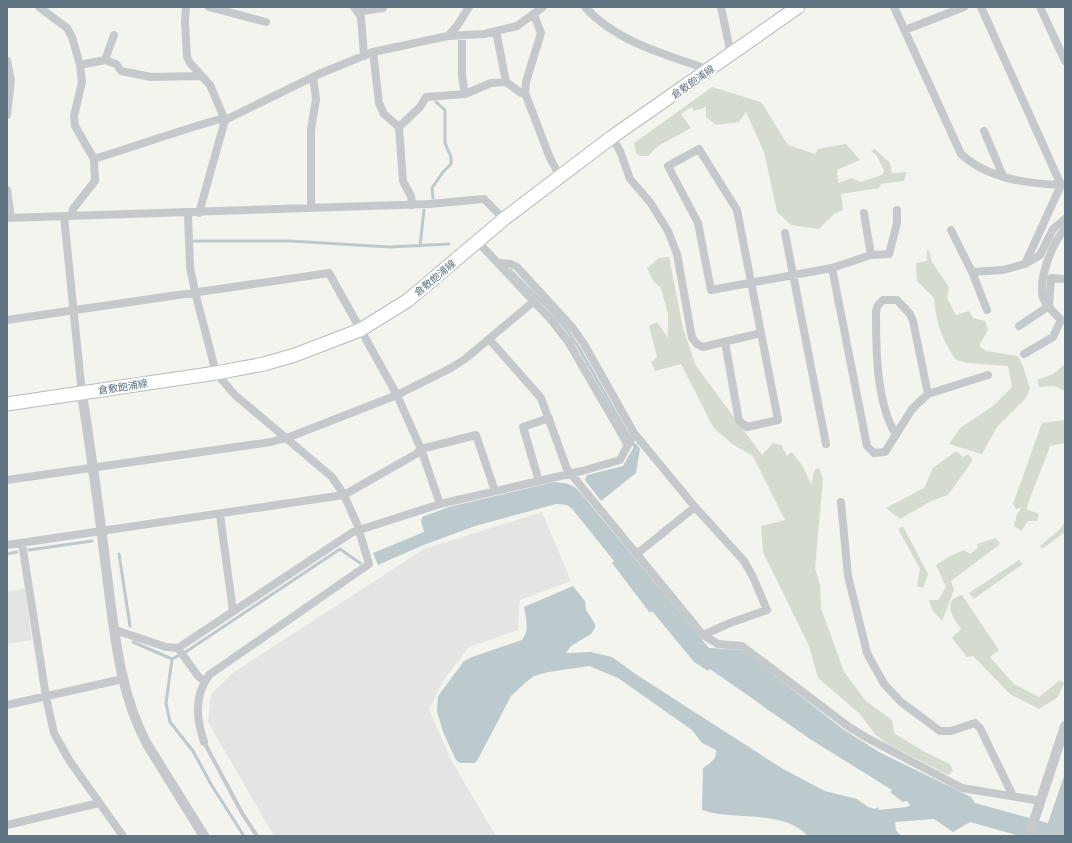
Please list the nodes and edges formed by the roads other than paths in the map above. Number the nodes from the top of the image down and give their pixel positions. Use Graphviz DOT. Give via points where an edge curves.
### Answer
graph roads {
  1 [pos="39,7"];
  2 [pos="186,7"];
  3 [pos="209,7"];
  4 [pos="383,7"];
  5 [pos="469,7"];
  6 [pos="543,7"];
  7 [pos="585,7"];
  8 [pos="721,7"];
  9 [pos="798,7"];
  10 [pos="894,7"];
  11 [pos="964,7"];
  12 [pos="981,7"];
  13 [pos="1040,7"];
  14 [pos="356,10"];
  15 [pos="534,15"];
  16 [pos="266,22"];
  17 [pos="905,30"];
  18 [pos="496,31"];
  19 [pos="114,35"];
  20 [pos="448,36"];
  21 [pos="462,36"];
  22 [pos="373,52"];
  23 [pos="731,55"];
  24 [pos="364,56"];
  25 [pos="105,60"];
  26 [pos="7,61"];
  27 [pos="1065,61"];
  28 [pos="80,66"];
  29 [pos="710,70"];
  30 [pos="202,76"];
  31 [pos="313,77"];
  32 [pos="506,82"];
  33 [pos="525,93"];
  34 [pos="466,94"];
  35 [pos="7,115"];
  36 [pos="225,120"];
  37 [pos="399,127"];
  38 [pos="984,131"];
  39 [pos="612,137"];
  40 [pos="94,159"];
  41 [pos="1003,176"];
  42 [pos="560,177"];
  43 [pos="1063,185"];
  44 [pos="7,190"];
  45 [pos="412,204"];
  46 [pos="311,208"];
  47 [pos="897,210"];
  48 [pos="188,213"];
  49 [pos="199,213"];
  50 [pos="864,213"];
  51 [pos="68,216"];
  52 [pos="9,218"];
  53 [pos="504,219"];
  54 [pos="1065,219"];
  55 [pos="1065,229"];
  56 [pos="950,230"];
  57 [pos="785,233"];
  58 [pos="478,242"];
  59 [pos="870,255"];
  60 [pos="498,263"];
  61 [pos="1025,264"];
  62 [pos="832,268"];
  63 [pos="972,272"];
  64 [pos="793,276"];
  65 [pos="1065,279"];
  66 [pos="753,284"];
  67 [pos="195,292"];
  68 [pos="533,302"];
  69 [pos="1049,306"];
  70 [pos="987,310"];
  71 [pos="73,311"];
  72 [pos="7,320"];
  73 [pos="1019,326"];
  74 [pos="360,330"];
  75 [pos="761,333"];
  76 [pos="489,339"];
  77 [pos="725,342"];
  78 [pos="1024,354"];
  79 [pos="216,373"];
  80 [pos="988,375"];
  81 [pos="82,394"];
  82 [pos="928,394"];
  83 [pos="397,395"];
  84 [pos="7,404"];
  85 [pos="549,418"];
  86 [pos="896,435"];
  87 [pos="285,438"];
  88 [pos="631,439"];
  89 [pos="826,444"];
  90 [pos="421,449"];
  91 [pos="94,468"];
  92 [pos="570,474"];
  93 [pos="7,480"];
  94 [pos="539,481"];
  95 [pos="495,491"];
  96 [pos="344,495"];
  97 [pos="842,502"];
  98 [pos="440,504"];
  99 [pos="695,507"];
  100 [pos="220,515"];
  101 [pos="359,530"];
  102 [pos="102,532"];
  103 [pos="22,543"];
  104 [pos="7,545"];
  105 [pos="638,553"];
  106 [pos="234,611"];
  107 [pos="114,630"];
  108 [pos="703,635"];
  109 [pos="181,652"];
  110 [pos="123,679"];
  111 [pos="204,681"];
  112 [pos="46,697"];
  113 [pos="7,705"];
  114 [pos="1065,726"];
  115 [pos="204,742"];
  116 [pos="1013,796"];
  117 [pos="1041,801"];
  118 [pos="99,802"];
  119 [pos="7,825"];
  120 [pos="123,836"];
  121 [pos="204,836"];
  122 [pos="257,836"];
  123 [pos="1029,836"];
  1 -- 28 [label="street" via="67,28"];
  2 -- 30 [label="street" via="187,57"];
  3 -- 16 [label="street"];
  4 -- 14 [label="street"];
  5 -- 20 [label="street"];
  6 -- 15 [label="street"];
  7 -- 29 [label="street" via="594,17 641,45"];
  8 -- 23 [label="street"];
  9 -- 23 [label="main road, 倉敷飽浦線"];
  10 -- 17 [label="street"];
  11 -- 17 [label="street"];
  12 -- 43 [label="street"];
  13 -- 27 [label="street"];
  14 -- 24 [label="street" via="362,16"];
  15 -- 18 [label="street" via="517,26"];
  15 -- 33 [label="street" via="541,33"];
  17 -- 41 [label="street" via="961,154 974,165"];
  18 -- 21 [label="street"];
  18 -- 32 [label="street"];
  19 -- 25 [label="street"];
  20 -- 21 [label="street"];
  20 -- 22 [label="street"];
  21 -- 34 [label="street" via="462,76"];
  22 -- 24 [label="street"];
  22 -- 37 [label="street" via="378,103 384,114"];
  23 -- 29 [label="main road, 倉敷飽浦線"];
  24 -- 31 [label="street"];
  25 -- 28 [label="street"];
  25 -- 30 [label="street" via="116,64 121,71 151,77"];
  26 -- 35 [label="street" via="11,80"];
  28 -- 40 [label="street" via="82,82 74,116 75,126"];
  29 -- 39 [label="main road, 倉敷飽浦線"];
  30 -- 36 [label="street" via="210,85"];
  31 -- 36 [label="street"];
  31 -- 46 [label="street" via="316,99 311,130"];
  32 -- 33 [label="street" via="521,93"];
  32 -- 34 [label="street" via="491,83"];
  33 -- 42 [label="street"];
  34 -- 37 [label="street" via="426,97 420,107"];
  36 -- 40 [label="street" via="220,119 181,130"];
  36 -- 49 [label="street"];
  37 -- 45 [label="street" via="403,181"];
  38 -- 41 [label="street"];
  39 -- 42 [label="main road, 倉敷飽浦線"];
  39 -- 77 [label="street" via="630,179 650,202 668,231 677,254 694,341 703,347"];
  40 -- 51 [label="street" via="94,181"];
  41 -- 43 [label="street" via="1024,183"];
  42 -- 53 [label="main road, 倉敷飽浦線"];
  43 -- 61 [label="street"];
  44 -- 52 [label="street"];
  45 -- 46 [label="street"];
  45 -- 53 [label="street" via="484,199"];
  46 -- 49 [label="street"];
  47 -- 59 [label="street" via="897,223 889,254"];
  48 -- 49 [label="street"];
  48 -- 51 [label="street"];
  48 -- 67 [label="street" via="190,267"];
  50 -- 59 [label="street"];
  51 -- 52 [label="street"];
  51 -- 71 [label="street"];
  53 -- 58 [label="main road, 倉敷飽浦線"];
  54 -- 61 [label="street" via="1053,229 1040,255"];
  55 -- 69 [label="street" via="1054,246 1046,268 1043,300"];
  56 -- 63 [label="street"];
  57 -- 64 [label="street"];
  58 -- 60 [label="street"];
  58 -- 74 [label="main road, 倉敷飽浦線" via="406,301"];
  59 -- 62 [label="street"];
  60 -- 68 [label="street"];
  60 -- 88 [label="street" via="517,267 572,327 584,344"];
  61 -- 63 [label="street" via="1003,270"];
  62 -- 64 [label="street"];
  62 -- 86 [label="street" via="867,446 874,453 885,452"];
  63 -- 70 [label="street"];
  64 -- 66 [label="street"];
  64 -- 89 [label="street"];
  65 -- 69 [label="street" via="1051,278"];
  66 -- 66 [label="street" via="737,210 699,149 668,166 698,223 711,290"];
  66 -- 75 [label="street"];
  67 -- 71 [label="street"];
  67 -- 74 [label="street" via="329,273"];
  67 -- 79 [label="street"];
  68 -- 76 [label="street"];
  68 -- 88 [label="street" via="554,322 570,343"];
  69 -- 73 [label="street"];
  69 -- 78 [label="street" via="1061,320 1054,337"];
  71 -- 72 [label="street"];
  71 -- 81 [label="street"];
  74 -- 79 [label="main road, 倉敷飽浦線" via="295,355"];
  74 -- 83 [label="street"];
  75 -- 77 [label="street"];
  75 -- 77 [label="street" via="778,420 746,428 739,421"];
  76 -- 83 [label="street" via="460,363"];
  76 -- 85 [label="street" via="541,398"];
  79 -- 81 [label="main road, 倉敷飽浦線"];
  79 -- 87 [label="street" via="235,395"];
  80 -- 82 [label="street"];
  81 -- 84 [label="main road, 倉敷飽浦線"];
  81 -- 91 [label="street"];
  82 -- 86 [label="street" via="912,409"];
  82 -- 86 [label="street" via="910,314 898,300 883,300 876,311 876,359 888,422"];
  83 -- 87 [label="street"];
  83 -- 90 [label="street"];
  85 -- 92 [label="street"];
  85 -- 94 [label="street" via="523,427"];
  87 -- 91 [label="street"];
  87 -- 96 [label="street" via="332,477"];
  88 -- 92 [label="street" via="620,460"];
  88 -- 99 [label="street"];
  90 -- 95 [label="street" via="476,435"];
  90 -- 96 [label="street"];
  90 -- 98 [label="street"];
  91 -- 93 [label="street"];
  91 -- 102 [label="street"];
  92 -- 94 [label="street"];
  92 -- 105 [label="street"];
  94 -- 95 [label="street"];
  95 -- 98 [label="street"];
  96 -- 100 [label="street"];
  96 -- 101 [label="street"];
  97 -- 116 [label="street" via="848,576 867,653 884,684 901,702 940,730 975,723 980,728"];
  98 -- 101 [label="street"];
  99 -- 105 [label="street"];
  99 -- 108 [label="street" via="744,561 754,577 767,610"];
  100 -- 102 [label="street"];
  100 -- 106 [label="street"];
  101 -- 106 [label="street"];
  101 -- 111 [label="street" via="369,560 213,670"];
  102 -- 103 [label="street"];
  102 -- 107 [label="street"];
  103 -- 104 [label="street"];
  103 -- 112 [label="street"];
  105 -- 108 [label="street"];
  106 -- 109 [label="street"];
  107 -- 109 [label="street"];
  107 -- 110 [label="street"];
  108 -- 116 [label="street" via="718,644 742,646 849,727 956,786"];
  109 -- 111 [label="street"];
  110 -- 112 [label="street"];
  110 -- 121 [label="street" via="139,729"];
  111 -- 115 [label="street" via="197,701 197,714"];
  112 -- 113 [label="street"];
  112 -- 118 [label="street" via="51,723 59,744"];
  114 -- 117 [label="street"];
  115 -- 122 [label="lane"];
  116 -- 117 [label="street"];
  117 -- 123 [label="street"];
  118 -- 119 [label="street"];
  118 -- 120 [label="street"];
}
